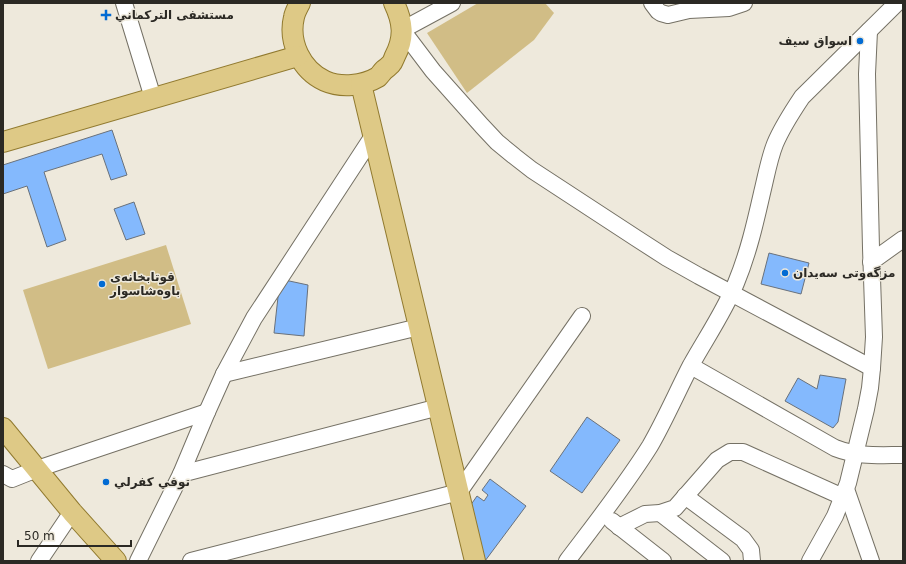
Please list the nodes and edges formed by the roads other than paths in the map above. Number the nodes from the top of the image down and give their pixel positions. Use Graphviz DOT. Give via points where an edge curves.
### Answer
graph roads {
  1 [pos="124,3"];
  2 [pos="300,3"];
  3 [pos="394,3"];
  4 [pos="452,3"];
  5 [pos="652,3"];
  6 [pos="744,3"];
  7 [pos="890,6"];
  8 [pos="402,30"];
  9 [pos="869,31"];
  10 [pos="298,56"];
  11 [pos="361,84"];
  12 [pos="153,98"];
  13 [pos="373,136"];
  14 [pos="3,142"];
  15 [pos="903,239"];
  16 [pos="871,262"];
  17 [pos="731,293"];
  18 [pos="582,316"];
  19 [pos="419,327"];
  20 [pos="691,366"];
  21 [pos="872,368"];
  22 [pos="224,374"];
  23 [pos="439,407"];
  24 [pos="206,412"];
  25 [pos="3,428"];
  26 [pos="855,454"];
  27 [pos="903,455"];
  28 [pos="37,469"];
  29 [pos="3,474"];
  30 [pos="181,474"];
  31 [pos="459,492"];
  32 [pos="845,493"];
  33 [pos="685,496"];
  34 [pos="72,512"];
  35 [pos="660,512"];
  36 [pos="602,514"];
  37 [pos="619,527"];
  38 [pos="39,561"];
  39 [pos="116,561"];
  40 [pos="138,561"];
  41 [pos="191,561"];
  42 [pos="475,561"];
  43 [pos="566,561"];
  44 [pos="663,561"];
  45 [pos="722,561"];
  46 [pos="752,561"];
  47 [pos="810,561"];
  48 [pos="871,561"];
  1 -- 12 [label="street"];
  2 -- 10 [label="main road" via="294,16 292,30"];
  3 -- 8 [label="main road" via="400,15"];
  4 -- 8 [label="street"];
  5 -- 6 [label="street" via="658,11 668,15 689,10 729,8"];
  7 -- 9 [label="street"];
  8 -- 11 [label="main road" via="399,48 391,64 378,77"];
  8 -- 17 [label="street" via="492,137 514,156 667,258"];
  9 -- 16 [label="street" via="867,74"];
  9 -- 17 [label="street" via="802,97 782,128 769,163 748,251"];
  10 -- 11 [label="main road" via="310,71 325,81 342,86"];
  10 -- 12 [label="main road"];
  11 -- 13 [label="main road"];
  12 -- 14 [label="main road"];
  13 -- 19 [label="main road"];
  13 -- 22 [label="street" via="254,318"];
  15 -- 16 [label="street"];
  16 -- 21 [label="street" via="874,337"];
  17 -- 20 [label="street"];
  17 -- 21 [label="street"];
  18 -- 31 [label="street"];
  19 -- 22 [label="street"];
  19 -- 23 [label="main road"];
  20 -- 26 [label="street" via="826,443"];
  20 -- 36 [label="street" via="650,446"];
  21 -- 26 [label="street" via="866,409"];
  22 -- 24 [label="street"];
  23 -- 30 [label="street"];
  23 -- 31 [label="main road"];
  24 -- 28 [label="street"];
  24 -- 30 [label="street"];
  25 -- 28 [label="main road"];
  26 -- 27 [label="street"];
  26 -- 32 [label="street"];
  28 -- 29 [label="street" via="12,479"];
  28 -- 34 [label="main road"];
  30 -- 40 [label="street"];
  31 -- 41 [label="street"];
  31 -- 42 [label="main road"];
  32 -- 33 [label="street" via="743,452 730,452 717,460"];
  32 -- 47 [label="street"];
  32 -- 48 [label="street"];
  33 -- 35 [label="street" via="675,508"];
  33 -- 46 [label="street" via="743,538 752,550"];
  34 -- 38 [label="street"];
  34 -- 39 [label="main road"];
  35 -- 37 [label="street" via="645,514"];
  35 -- 45 [label="street"];
  36 -- 37 [label="street"];
  36 -- 43 [label="street"];
  37 -- 44 [label="street"];
}
